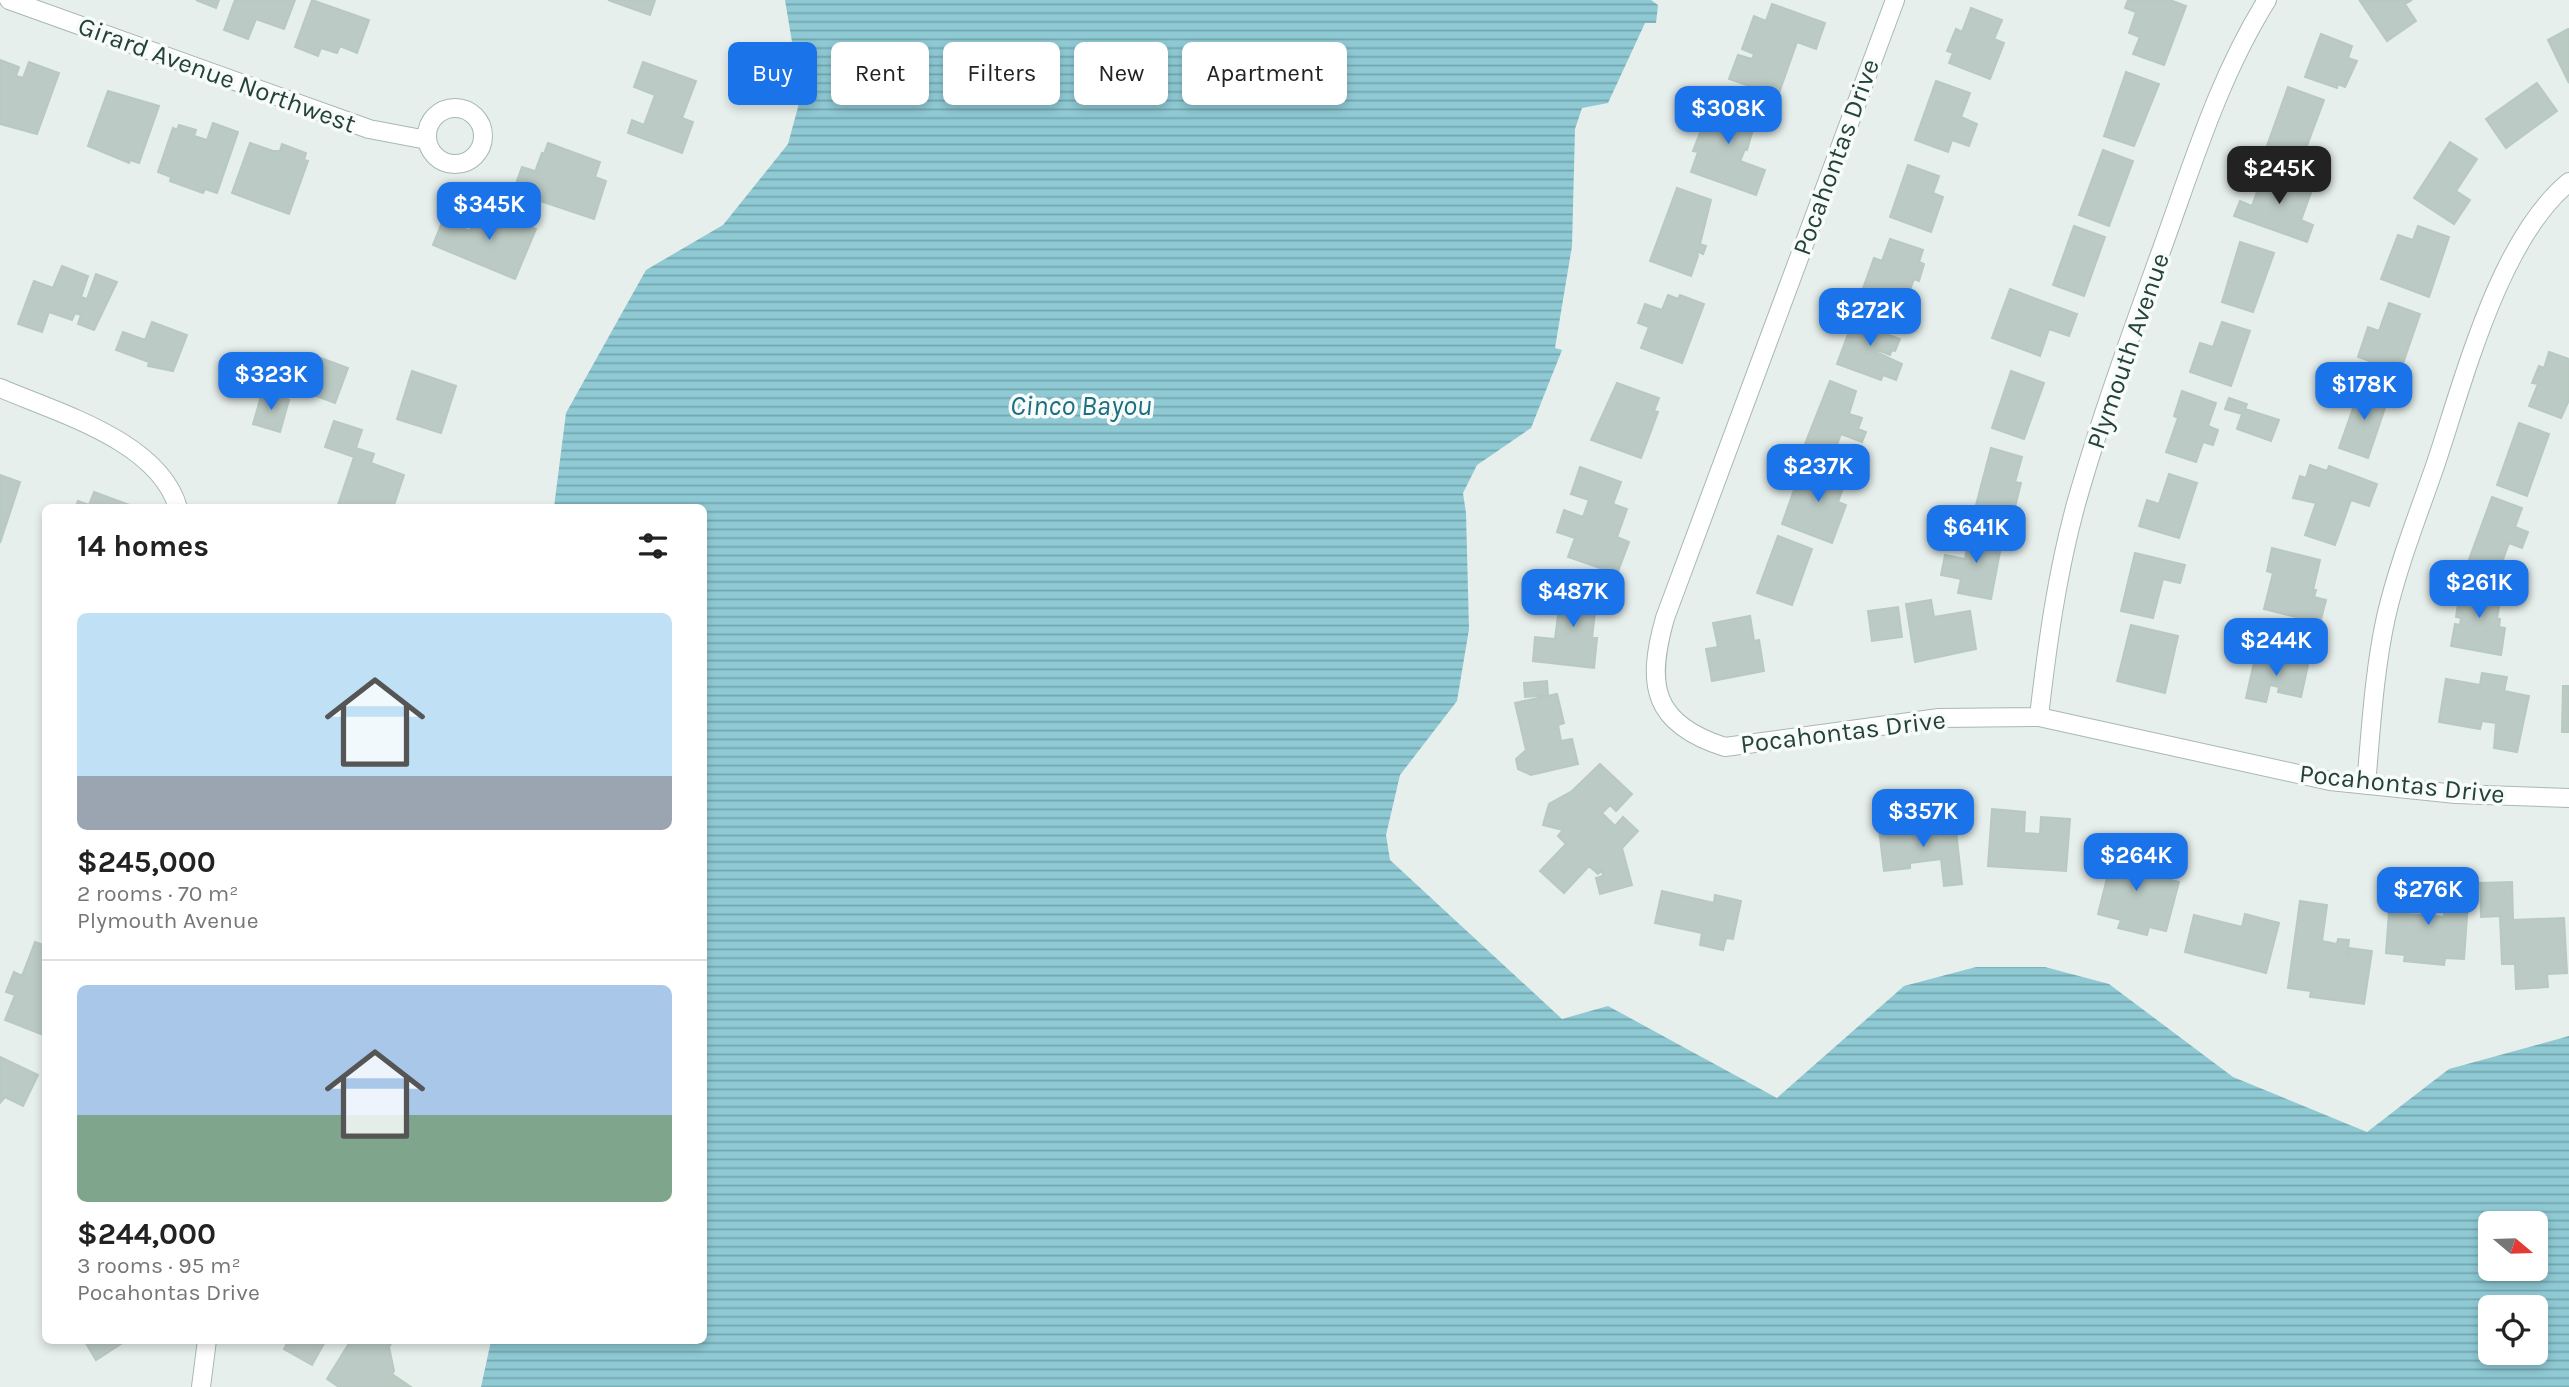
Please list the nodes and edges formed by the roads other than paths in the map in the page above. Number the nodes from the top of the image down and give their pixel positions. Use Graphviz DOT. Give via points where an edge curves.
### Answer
graph roads {
  1 [pos="9,0"];
  2 [pos="1895,0"];
  3 [pos="2267,0"];
  4 [pos="427,140"];
  5 [pos="2569,182"];
  6 [pos="0,388"];
  7 [pos="176,504"];
  8 [pos="2039,717"];
  9 [pos="2366,785"];
  10 [pos="2569,798"];
  11 [pos="206,1344"];
  12 [pos="201,1387"];
  1 -- 4 [label="street, Girard Avenue Northwest" via="369,129"];
  2 -- 8 [label="street, Pocahontas Drive" via="1665,618 1654,657 1654,677 1669,713 1683,728 1725,747 1939,718"];
  3 -- 8 [label="street, Plymouth Avenue" via="2207,123 2076,504"];
  5 -- 9 [label="street" via="2541,209 2509,260 2451,417 2386,618 2376,672"];
  6 -- 7 [label="street" via="129,446 159,472"];
  8 -- 9 [label="street, Pocahontas Drive"];
  9 -- 10 [label="street, Pocahontas Drive"];
  11 -- 12 [label="street"];
}
